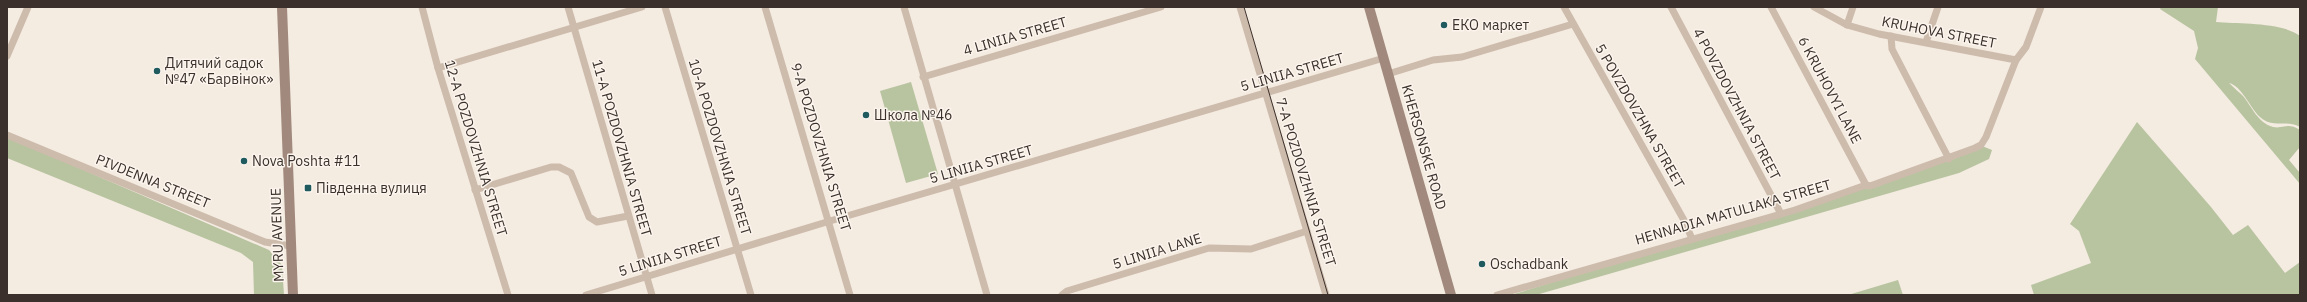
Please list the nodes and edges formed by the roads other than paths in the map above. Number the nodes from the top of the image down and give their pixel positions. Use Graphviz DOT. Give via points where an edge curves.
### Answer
graph roads {
  1 [pos="28,7"];
  2 [pos="282,7"];
  3 [pos="422,7"];
  4 [pos="568,7"];
  5 [pos="642,7"];
  6 [pos="665,7"];
  7 [pos="765,7"];
  8 [pos="904,7"];
  9 [pos="1161,7"];
  10 [pos="1240,7"];
  11 [pos="1369,7"];
  12 [pos="1564,7"];
  13 [pos="1671,7"];
  14 [pos="1771,7"];
  15 [pos="1814,7"];
  16 [pos="1853,7"];
  17 [pos="1938,7"];
  18 [pos="2041,7"];
  19 [pos="1573,24"];
  20 [pos="1847,24"];
  21 [pos="574,29"];
  22 [pos="1890,36"];
  23 [pos="1926,42"];
  24 [pos="7,56"];
  25 [pos="1384,58"];
  26 [pos="2016,60"];
  27 [pos="438,68"];
  28 [pos="1388,74"];
  29 [pos="923,77"];
  30 [pos="1265,93"];
  31 [pos="7,135"];
  32 [pos="1949,159"];
  33 [pos="955,185"];
  34 [pos="1866,186"];
  35 [pos="475,190"];
  36 [pos="1780,212"];
  37 [pos="628,216"];
  38 [pos="830,221"];
  39 [pos="1307,232"];
  40 [pos="1692,239"];
  41 [pos="291,246"];
  42 [pos="737,249"];
  43 [pos="646,276"];
  44 [pos="293,295"];
  45 [pos="508,295"];
  46 [pos="586,295"];
  47 [pos="652,295"];
  48 [pos="751,295"];
  49 [pos="850,295"];
  50 [pos="987,295"];
  51 [pos="1062,295"];
  52 [pos="1326,295"];
  53 [pos="1451,295"];
  54 [pos="1497,295"];
  1 -- 24 [label="street"];
  2 -- 41 [label="main road, MYRU AVENUE"];
  3 -- 27 [label="street, 12-A POZDOVZHNIA STREET"];
  4 -- 21 [label="street, 11-A POZDOVZHNIA STREET"];
  5 -- 21 [label="street"];
  6 -- 42 [label="street, 10-A POZDOVZHNIA STREET"];
  7 -- 38 [label="street, 9-A POZDOVZHNIA STREET"];
  8 -- 29 [label="street"];
  9 -- 29 [label="street, 4 LINIIA STREET"];
  10 -- 30 [label="street, 7-A POZDOVZHNIA STREET"];
  11 -- 25 [label="main road, KHERSONSKE ROAD"];
  12 -- 19 [label="street, 5 POVZDOVZHNA STREET"];
  13 -- 36 [label="street, 4 POVZDOVZHNIA STREET"];
  14 -- 34 [label="street, 6 KRUHOVYI LANE"];
  15 -- 20 [label="street, KRUHOVA STREET"];
  16 -- 20 [label="street"];
  17 -- 23 [label="street"];
  18 -- 26 [label="street" via="2026,47"];
  19 -- 28 [label="street" via="1462,57 1433,60"];
  19 -- 40 [label="street, 5 POVZDOVZHNA STREET"];
  20 -- 22 [label="street, KRUHOVA STREET"];
  21 -- 27 [label="street"];
  21 -- 37 [label="street, 11-A POZDOVZHNIA STREET"];
  22 -- 23 [label="street, KRUHOVA STREET"];
  22 -- 32 [label="street" via="1892,49"];
  23 -- 26 [label="street, KRUHOVA STREET"];
  25 -- 28 [label="main road, KHERSONSKE ROAD"];
  25 -- 30 [label="street, 5 LINIIA STREET"];
  26 -- 32 [label="street, HENNADIA MATULIAKA STREET" via="1981,145"];
  27 -- 35 [label="street, 12-A POZDOVZHNIA STREET"];
  28 -- 53 [label="main road, KHERSONSKE ROAD"];
  29 -- 33 [label="street"];
  30 -- 33 [label="street, 5 LINIIA STREET"];
  30 -- 39 [label="street, 7-A POZDOVZHNIA STREET"];
  31 -- 41 [label="street, PIVDENNA STREET" via="265,242"];
  32 -- 34 [label="street, HENNADIA MATULIAKA STREET"];
  33 -- 38 [label="street, 5 LINIIA STREET"];
  33 -- 50 [label="street"];
  34 -- 36 [label="street, HENNADIA MATULIAKA STREET" via="1794,210"];
  35 -- 37 [label="street" via="551,167 559,167 571,173 593,221"];
  35 -- 45 [label="street, 12-A POZDOVZHNIA STREET"];
  36 -- 40 [label="street, HENNADIA MATULIAKA STREET"];
  37 -- 43 [label="street, 11-A POZDOVZHNIA STREET"];
  38 -- 42 [label="street, 5 LINIIA STREET"];
  38 -- 49 [label="street, 9-A POZDOVZHNIA STREET"];
  39 -- 51 [label="street, 5 LINIIA LANE" via="1251,249 1209,248 1067,291"];
  39 -- 52 [label="street, 7-A POZDOVZHNIA STREET"];
  40 -- 54 [label="street, HENNADIA MATULIAKA STREET"];
  41 -- 44 [label="main road, MYRU AVENUE"];
  42 -- 43 [label="street, 5 LINIIA STREET"];
  42 -- 48 [label="street, 10-A POZDOVZHNIA STREET"];
  43 -- 46 [label="street, 5 LINIIA STREET"];
  43 -- 47 [label="street, 11-A POZDOVZHNIA STREET"];
}
